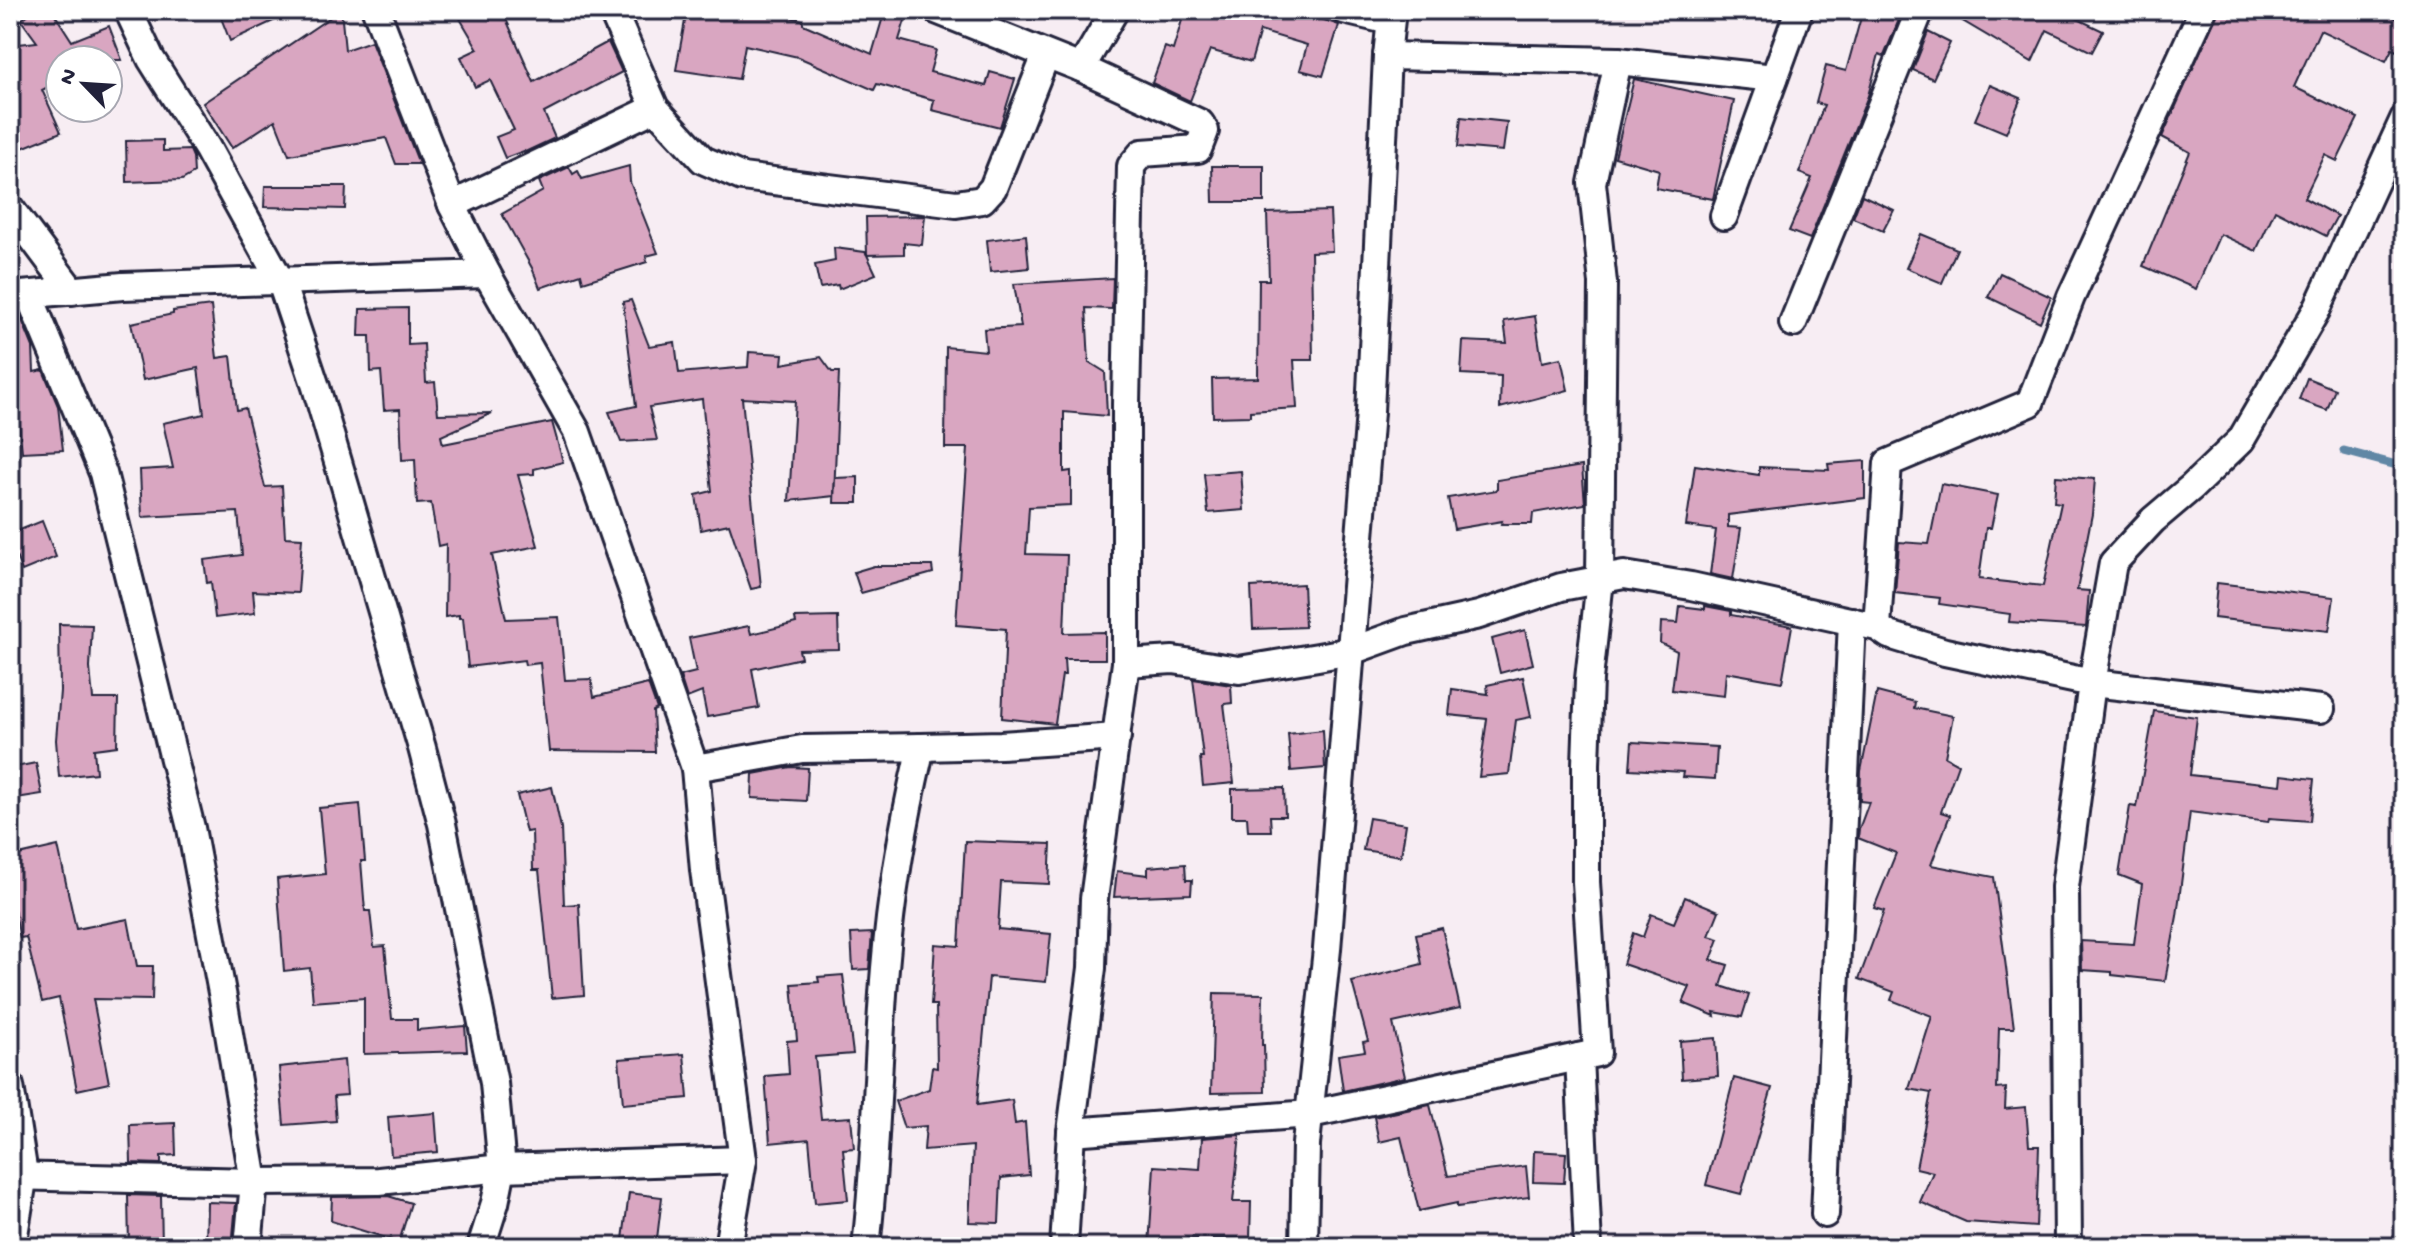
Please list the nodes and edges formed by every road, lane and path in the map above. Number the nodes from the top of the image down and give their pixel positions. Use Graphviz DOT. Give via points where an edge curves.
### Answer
graph roads {
  1 [pos="128,10"];
  2 [pos="376,10"];
  3 [pos="612,10"];
  4 [pos="936,10"];
  5 [pos="1115,10"];
  6 [pos="1344,10"];
  7 [pos="1799,10"];
  8 [pos="1920,10"];
  9 [pos="2203,10"];
  10 [pos="1391,16"];
  11 [pos="1046,55"];
  12 [pos="1387,56"];
  13 [pos="1618,61"];
  14 [pos="1081,68"];
  15 [pos="1774,78"];
  16 [pos="655,108"];
  17 [pos="2404,119"];
  18 [pos="452,205"];
  19 [pos="10,208"];
  20 [pos="1724,216"];
  21 [pos="487,274"];
  22 [pos="281,282"];
  23 [pos="72,291"];
  24 [pos="20,296"];
  25 [pos="1793,323"];
  26 [pos="1600,580"];
  27 [pos="1864,624"];
  28 [pos="1351,651"];
  29 [pos="1126,663"];
  30 [pos="2092,683"];
  31 [pos="2321,709"];
  32 [pos="1117,737"];
  33 [pos="921,747"];
  34 [pos="695,768"];
  35 [pos="1579,1057"];
  36 [pos="10,1086"];
  37 [pos="1310,1114"];
  38 [pos="1071,1132"];
  39 [pos="743,1160"];
  40 [pos="502,1168"];
  41 [pos="17,1175"];
  42 [pos="254,1182"];
  43 [pos="1825,1214"];
  44 [pos="12,1247"];
  45 [pos="248,1247"];
  46 [pos="481,1247"];
  47 [pos="728,1247"];
  48 [pos="866,1247"];
  49 [pos="1064,1247"];
  50 [pos="1304,1247"];
  51 [pos="1588,1247"];
  52 [pos="2068,1247"];
  1 -- 22 [label="street"];
  2 -- 18 [label="street"];
  3 -- 16 [label="street"];
  4 -- 11 [label="street"];
  5 -- 14 [label="street"];
  6 -- 10 [label="street"];
  7 -- 15 [label="street"];
  8 -- 25 [label="street"];
  9 -- 27 [label="street" via="2071,297 2030,403 1888,463"];
  10 -- 12 [label="street"];
  11 -- 14 [label="street"];
  11 -- 16 [label="street" via="993,188 982,200 956,204 742,177 703,160"];
  12 -- 13 [label="street"];
  12 -- 28 [label="street" via="1370,412"];
  13 -- 15 [label="street"];
  13 -- 26 [label="street" via="1592,183 1603,283"];
  14 -- 29 [label="street" via="1200,123 1205,131 1198,149 1142,153 1131,166"];
  15 -- 20 [label="street"];
  16 -- 18 [label="street"];
  17 -- 30 [label="street" via="2316,311 2241,440 2113,563"];
  18 -- 21 [label="street"];
  19 -- 23 [label="street"];
  21 -- 22 [label="street"];
  21 -- 34 [label="street" via="577,432"];
  22 -- 23 [label="street"];
  22 -- 40 [label="street" via="442,824 494,1083"];
  23 -- 24 [label="street"];
  24 -- 42 [label="street" via="103,473 191,828"];
  26 -- 27 [label="street" via="1624,575 1691,586"];
  26 -- 28 [label="street" via="1406,631"];
  26 -- 35 [label="street" via="1586,764 1586,882 1597,1053"];
  27 -- 30 [label="street" via="1945,652"];
  27 -- 43 [label="street"];
  28 -- 29 [label="street" via="1239,670 1173,660"];
  28 -- 37 [label="street"];
  29 -- 32 [label="street"];
  30 -- 31 [label="street"];
  30 -- 52 [label="street" via="2065,887"];
  32 -- 33 [label="street"];
  32 -- 38 [label="street" via="1094,899 1092,968"];
  33 -- 34 [label="street" via="802,749"];
  33 -- 48 [label="street" via="900,844 885,967 875,1174"];
  34 -- 39 [label="street"];
  35 -- 37 [label="street"];
  35 -- 51 [label="street"];
  36 -- 41 [label="street"];
  37 -- 38 [label="street"];
  37 -- 50 [label="street"];
  38 -- 49 [label="street"];
  39 -- 40 [label="street"];
  39 -- 47 [label="street"];
  40 -- 42 [label="street" via="379,1181"];
  40 -- 46 [label="street"];
  41 -- 42 [label="street"];
  41 -- 44 [label="street"];
  42 -- 45 [label="street"];
}
